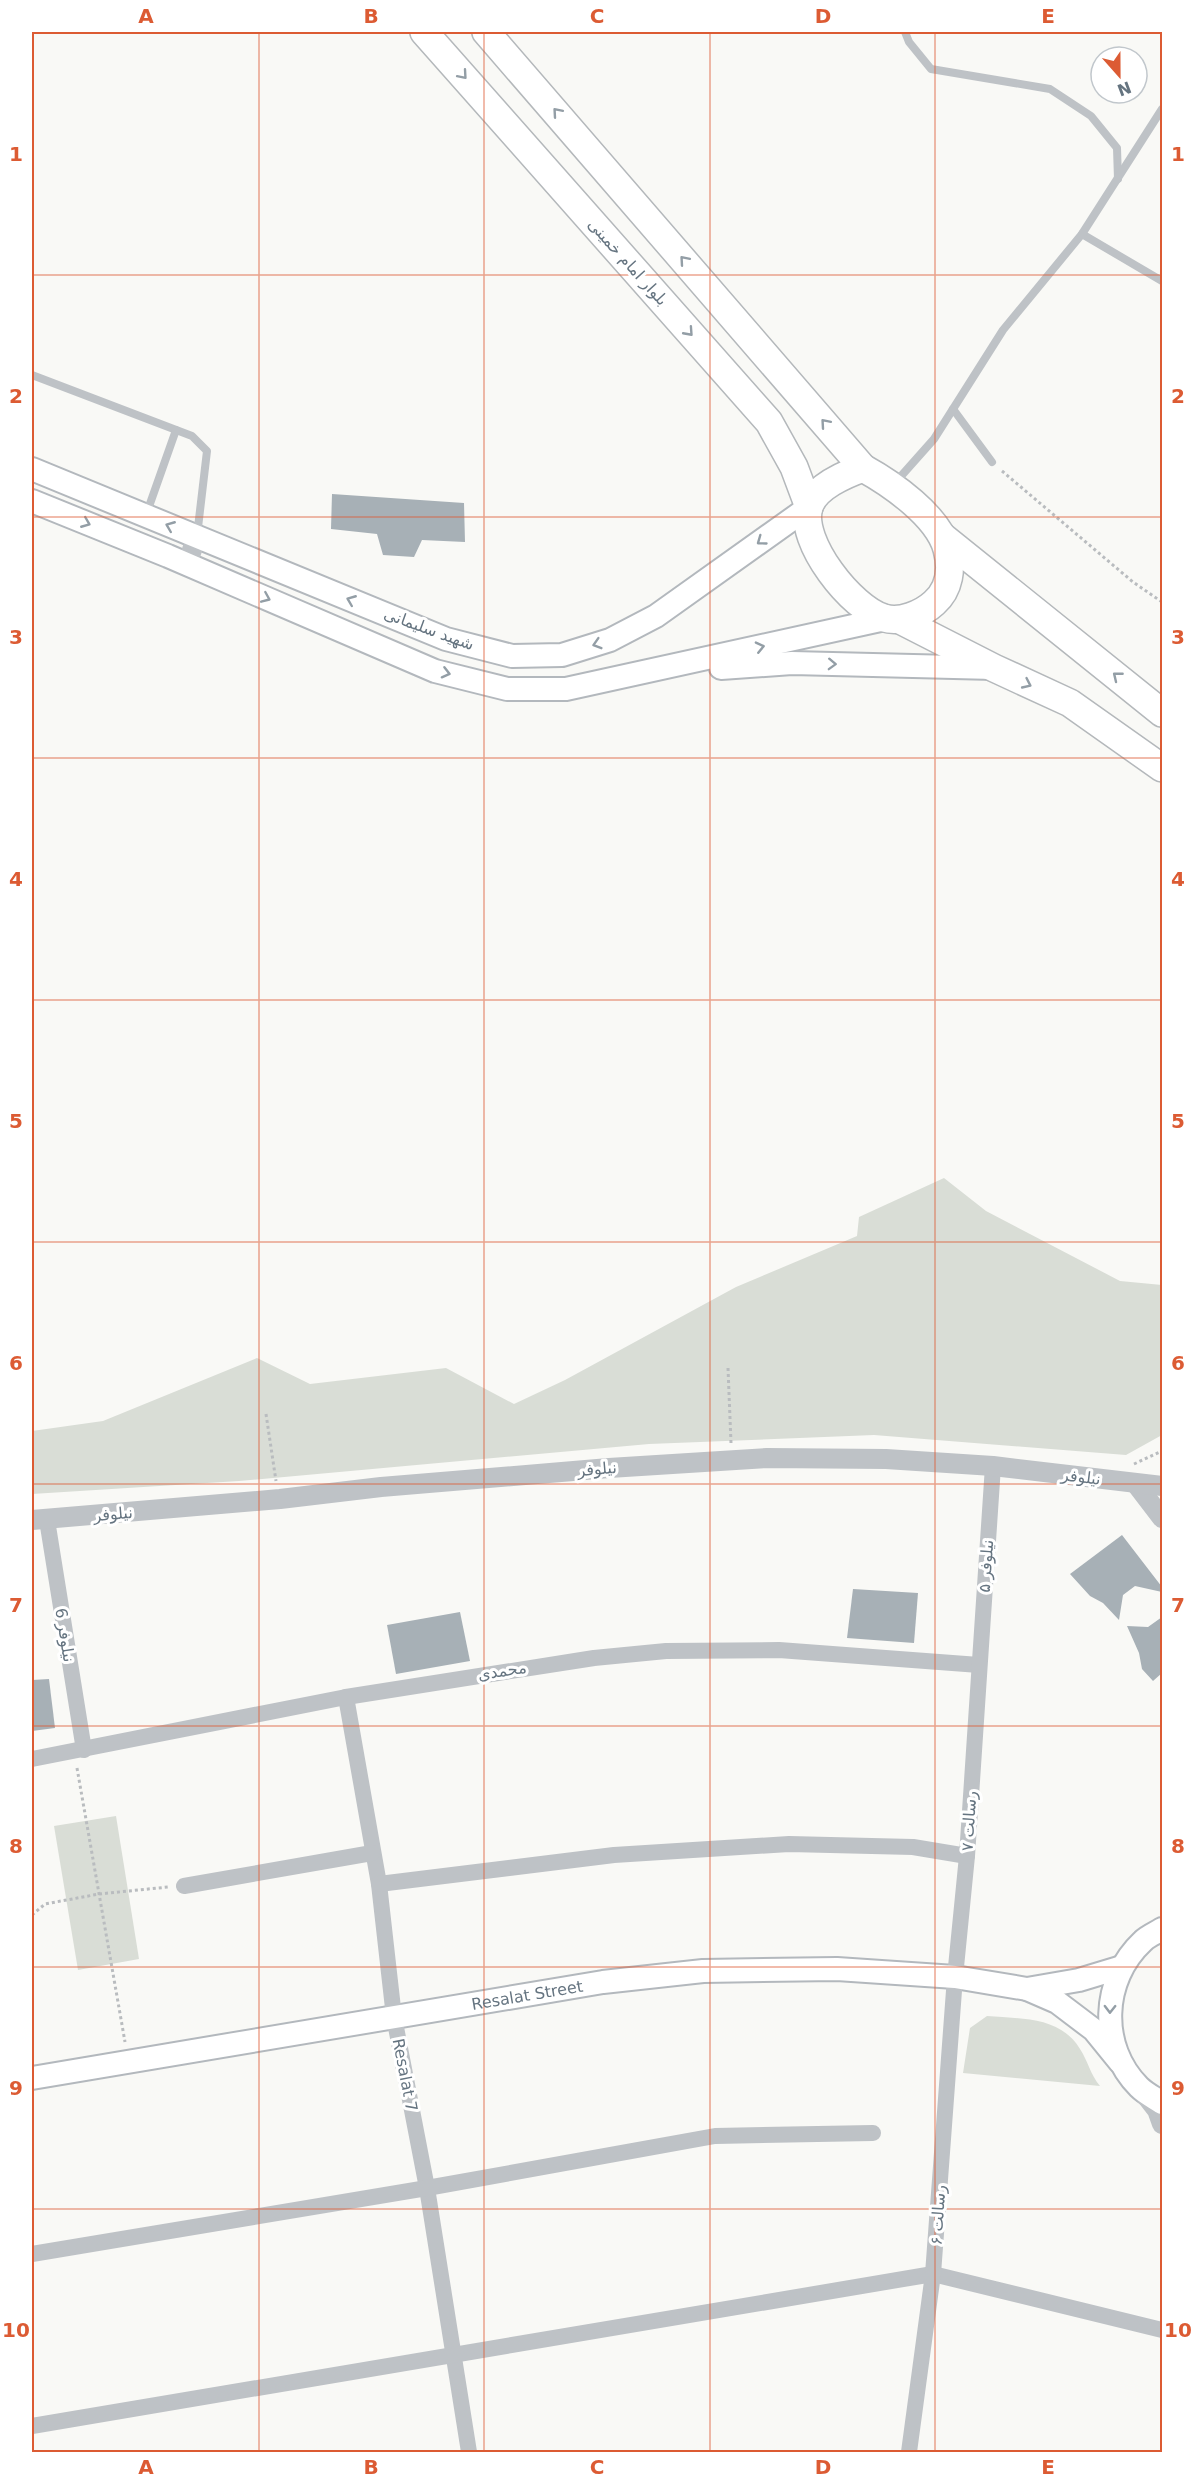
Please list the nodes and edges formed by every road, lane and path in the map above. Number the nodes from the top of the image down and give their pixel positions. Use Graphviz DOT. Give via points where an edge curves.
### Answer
graph roads {
  1 [pos="424,32"];
  2 [pos="486,32"];
  3 [pos="905,32"];
  4 [pos="1162,109"];
  5 [pos="1118,180"];
  6 [pos="1082,234"];
  7 [pos="1162,281"];
  8 [pos="32,375"];
  9 [pos="953,409"];
  10 [pos="176,430"];
  11 [pos="992,462"];
  12 [pos="863,468"];
  13 [pos="32,469"];
  14 [pos="892,486"];
  15 [pos="32,501"];
  16 [pos="809,507"];
  17 [pos="146,516"];
  18 [pos="197,536"];
  19 [pos="944,537"];
  20 [pos="136,543"];
  21 [pos="187,564"];
  22 [pos="1162,602"];
  23 [pos="892,619"];
  24 [pos="994,668"];
  25 [pos="648,673"];
  26 [pos="1162,713"];
  27 [pos="1162,768"];
  28 [pos="728,1368"];
  29 [pos="266,1414"];
  30 [pos="731,1460"];
  31 [pos="993,1466"];
  32 [pos="1136,1484"];
  33 [pos="1162,1486"];
  34 [pos="280,1499"];
  35 [pos="1162,1518"];
  36 [pos="39,1520"];
  37 [pos="979,1665"];
  38 [pos="346,1697"];
  39 [pos="79,1751"];
  40 [pos="32,1759"];
  41 [pos="372,1853"];
  42 [pos="966,1856"];
  43 [pos="379,1884"];
  44 [pos="184,1886"];
  45 [pos="99,1894"];
  46 [pos="32,1915"];
  47 [pos="1162,1929"];
  48 [pos="1122,1967"];
  49 [pos="955,1977"];
  50 [pos="1027,1989"];
  51 [pos="394,2017"];
  52 [pos="128,2061"];
  53 [pos="1120,2062"];
  54 [pos="32,2078"];
  55 [pos="1140,2088"];
  56 [pos="1162,2103"];
  57 [pos="1162,2124"];
  58 [pos="873,2133"];
  59 [pos="427,2188"];
  60 [pos="32,2254"];
  61 [pos="933,2274"];
  62 [pos="1162,2330"];
  63 [pos="453,2356"];
  64 [pos="32,2426"];
  65 [pos="469,2452"];
  66 [pos="909,2452"];
  1 -- 16 [label="highway, بلوار امام خمینی, one-way" via="769,422 794,467"];
  12 -- 2 [label="highway, one-way"];
  3 -- 5 [label="lane" via="931,69 1050,89 1091,116 1117,148"];
  4 -- 5 [label="lane"];
  5 -- 6 [label="lane"];
  6 -- 7 [label="lane"];
  6 -- 9 [label="lane" via="1003,330"];
  8 -- 10 [label="lane"];
  9 -- 11 [label="lane"];
  9 -- 14 [label="lane" via="934,439"];
  10 -- 17 [label="lane"];
  10 -- 18 [label="lane" via="192,436 207,451"];
  11 -- 22 [label="path"];
  12 -- 14 [label="highway"];
  12 -- 16 [label="highway" via="842,475 823,489"];
  13 -- 17 [label="main road, شهید سلیمانی"];
  14 -- 19 [label="highway" via="930,519"];
  15 -- 20 [label="main road, one-way"];
  16 -- 18 [label="main road, شهید سلیمانی, one-way" via="656,616 610,640 562,655 512,656 446,639"];
  16 -- 23 [label="highway" via="810,532 820,556 852,598 867,611"];
  18 -- 17 [label="main road, شهید سلیمانی, one-way"];
  17 -- 20 [label="street"];
  18 -- 21 [label="street"];
  19 -- 23 [label="highway" via="950,572 942,596 927,609"];
  26 -- 19 [label="highway, one-way"];
  20 -- 21 [label="main road"];
  21 -- 25 [label="main road, one-way" via="435,671 507,689 566,689"];
  23 -- 24 [label="highway"];
  25 -- 23 [label="main road, one-way"];
  25 -- 24 [label="main road, one-way" via="792,663"];
  24 -- 27 [label="highway, one-way" via="1070,703"];
  28 -- 30 [label="path"];
  29 -- 34 [label="path"];
  30 -- 31 [label="street, نیلوفر" via="886,1459"];
  30 -- 34 [label="street, نیلوفر" via="381,1487"];
  31 -- 32 [label="street, نیلوفر"];
  31 -- 37 [label="street, نیلوفر ۵"];
  32 -- 33 [label="street, نیلوفر"];
  32 -- 35 [label="street"];
  34 -- 36 [label="street, نیلوفر"];
  36 -- 39 [label="street, نیلوفر 6"];
  37 -- 38 [label="street, محمدی" via="779,1650 666,1651 495,1672"];
  37 -- 42 [label="street, رسالت ۷"];
  38 -- 39 [label="street, محمدی"];
  38 -- 41 [label="street, Resalat 7"];
  39 -- 40 [label="street, محمدی"];
  39 -- 45 [label="path"];
  41 -- 43 [label="street, Resalat 7"];
  41 -- 44 [label="street"];
  42 -- 43 [label="street" via="913,1847 789,1844 614,1855"];
  42 -- 49 [label="street, رسالت ۷"];
  43 -- 51 [label="street, Resalat 7"];
  44 -- 45 [label="path"];
  45 -- 46 [label="path" via="45,1904"];
  45 -- 52 [label="path"];
  47 -- 48 [label="main road" via="1143,1941"];
  48 -- 50 [label="main road"];
  48 -- 53 [label="main road, one-way" via="1110,1999 1110,2031"];
  49 -- 50 [label="main road, Resalat Street"];
  49 -- 51 [label="main road, Resalat Street" via="837,1969 704,1971 603,1982"];
  49 -- 61 [label="street, رسالت ۶"];
  50 -- 53 [label="main road" via="1057,2002 1094,2030"];
  51 -- 52 [label="main road, Resalat Street"];
  51 -- 59 [label="street, Resalat 7"];
  52 -- 54 [label="main road, Resalat Street"];
  53 -- 55 [label="main road"];
  55 -- 56 [label="main road"];
  55 -- 57 [label="street" via="1157,2110"];
  58 -- 59 [label="street" via="715,2136"];
  59 -- 60 [label="street"];
  59 -- 63 [label="street, Resalat 7"];
  61 -- 62 [label="street"];
  61 -- 63 [label="street"];
  61 -- 66 [label="street, رسالت ۶"];
  63 -- 64 [label="street"];
  63 -- 65 [label="street, Resalat 7"];
}
